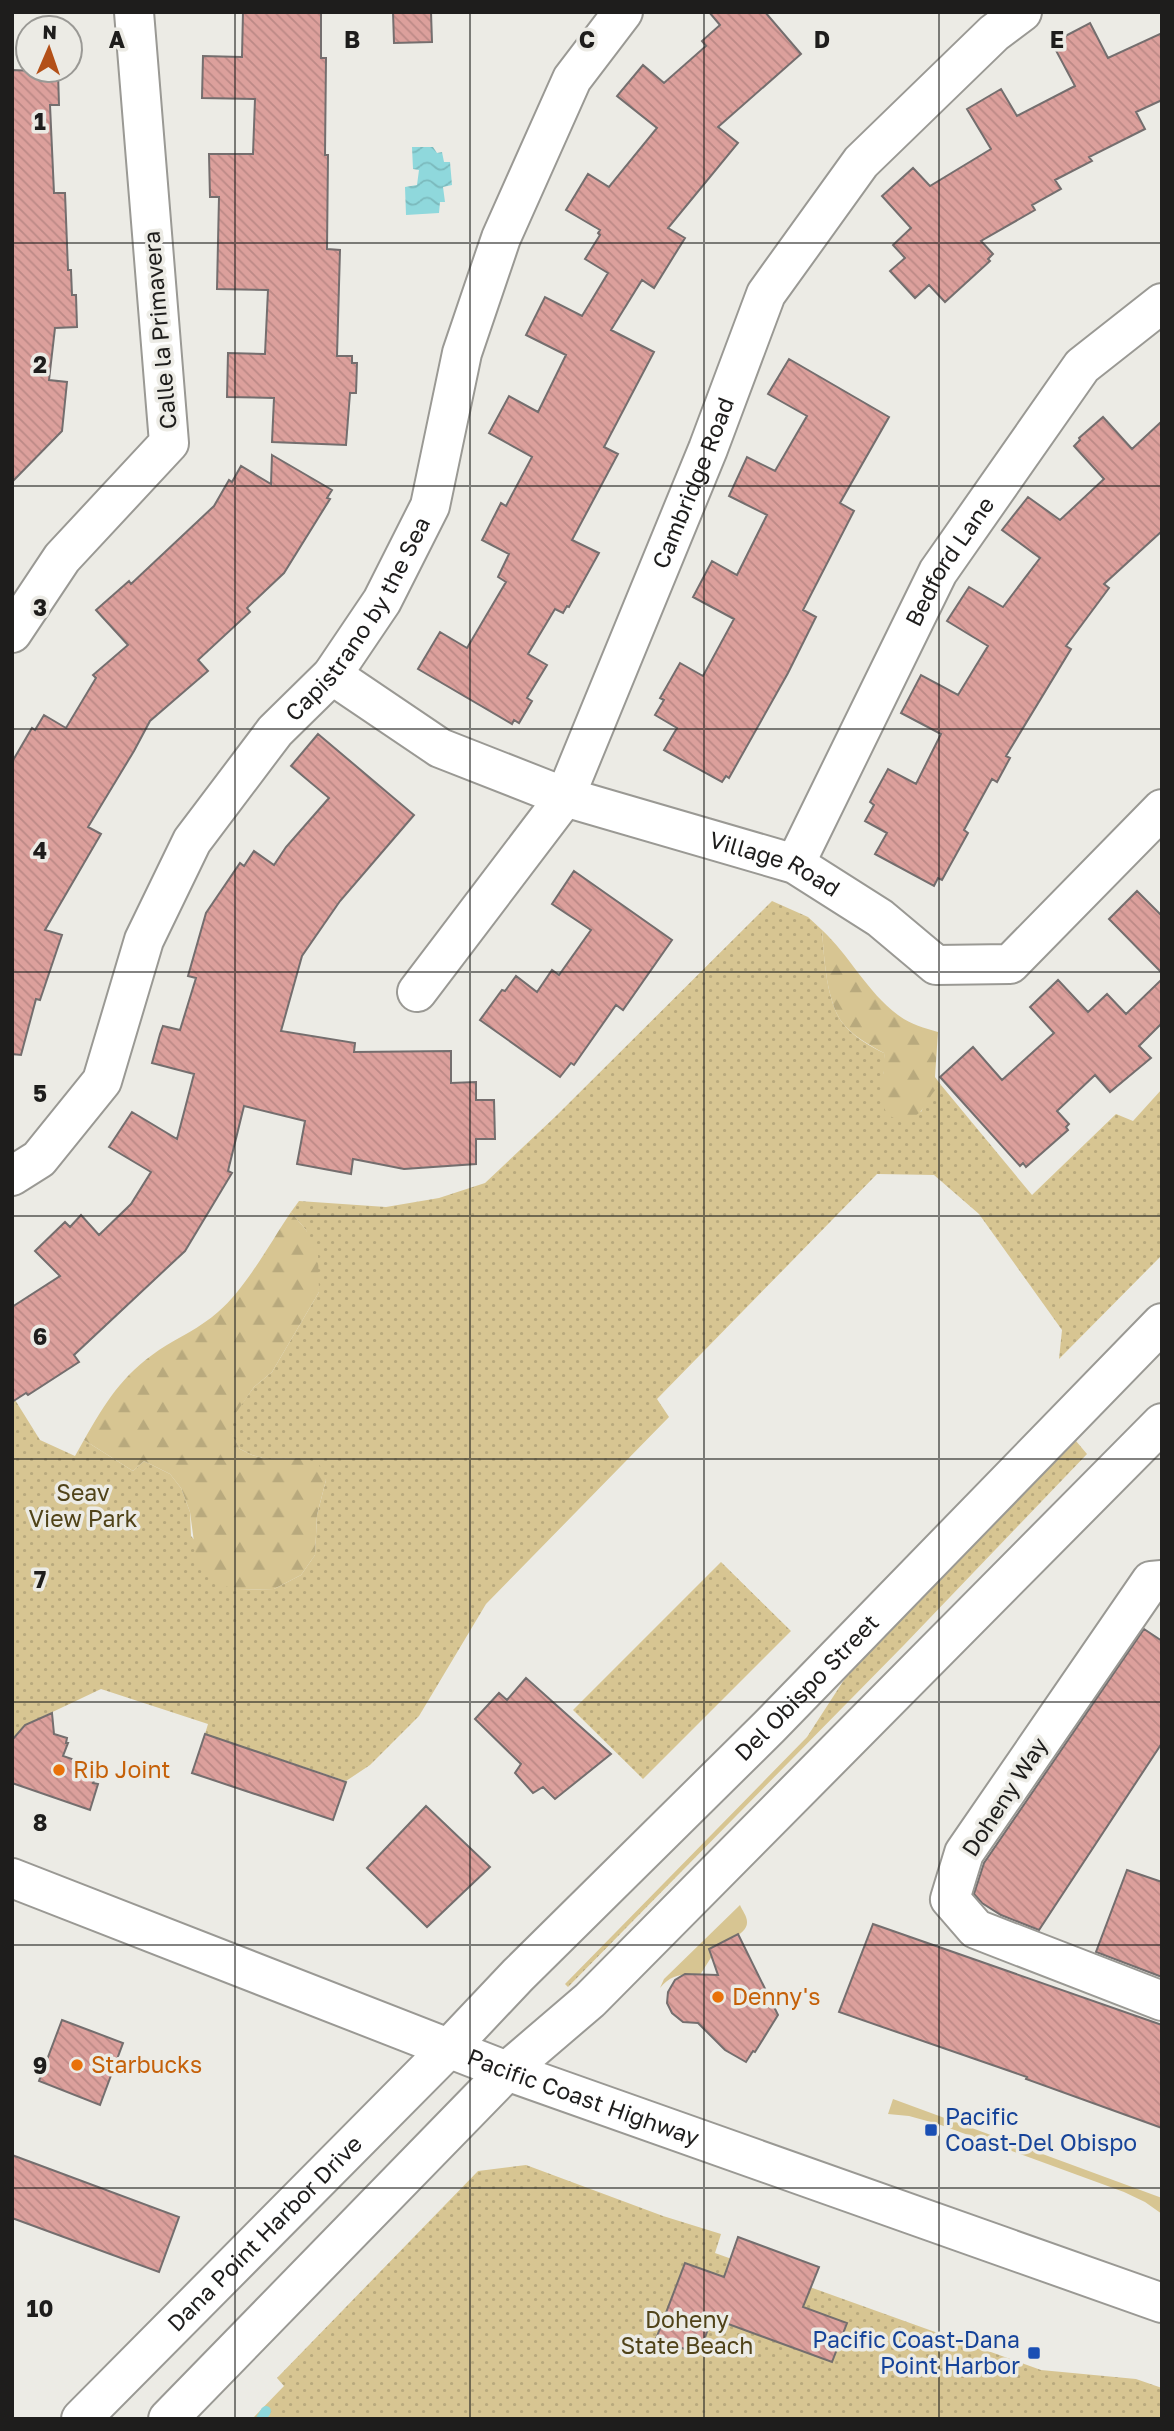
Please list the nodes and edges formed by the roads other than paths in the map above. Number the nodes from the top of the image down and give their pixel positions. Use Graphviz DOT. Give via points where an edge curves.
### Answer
graph roads {
  1 [pos="134,12"];
  2 [pos="623,12"];
  3 [pos="1022,12"];
  4 [pos="1162,303"];
  5 [pos="12,634"];
  6 [pos="332,675"];
  7 [pos="565,797"];
  8 [pos="1162,809"];
  9 [pos="795,864"];
  10 [pos="417,992"];
  11 [pos="12,1176"];
  12 [pos="1162,1323"];
  13 [pos="1162,1423"];
  14 [pos="1162,1580"];
  15 [pos="12,1878"];
  16 [pos="1162,2001"];
  17 [pos="449,2048"];
  18 [pos="507,2071"];
  19 [pos="1162,2304"];
  20 [pos="81,2419"];
  21 [pos="168,2419"];
  1 -- 5 [label="main road, Calle la Primavera" via="169,443 62,558"];
  2 -- 6 [label="main road, Capistrano by the Sea" via="572,79 501,238 462,353 430,506 382,601"];
  3 -- 7 [label="main road, Cambridge Road" via="994,33 861,162 766,295"];
  4 -- 9 [label="main road, Bedford Lane" via="1082,366 938,572"];
  6 -- 7 [label="main road, Village Road" via="440,748"];
  6 -- 11 [label="main road, Capistrano by the Sea" via="275,731 192,841 144,940 102,1081 39,1159"];
  7 -- 9 [label="main road, Village Road"];
  7 -- 10 [label="main road, Cambridge Road"];
  8 -- 9 [label="main road, Village Road" via="1010,964 936,965 880,918"];
  12 -- 17 [label="main road, Del Obispo Street"];
  13 -- 18 [label="main road" via="590,2000"];
  14 -- 16 [label="main road, Doheny Way" via="1151,1581 964,1853 950,1899 976,1930"];
  15 -- 17 [label="main road, Pacific Coast Highway"];
  17 -- 18 [label="main road, Pacific Coast Highway"];
  17 -- 20 [label="main road, Dana Point Harbor Drive"];
  18 -- 19 [label="main road, Pacific Coast Highway"];
  18 -- 21 [label="main road"];
}
